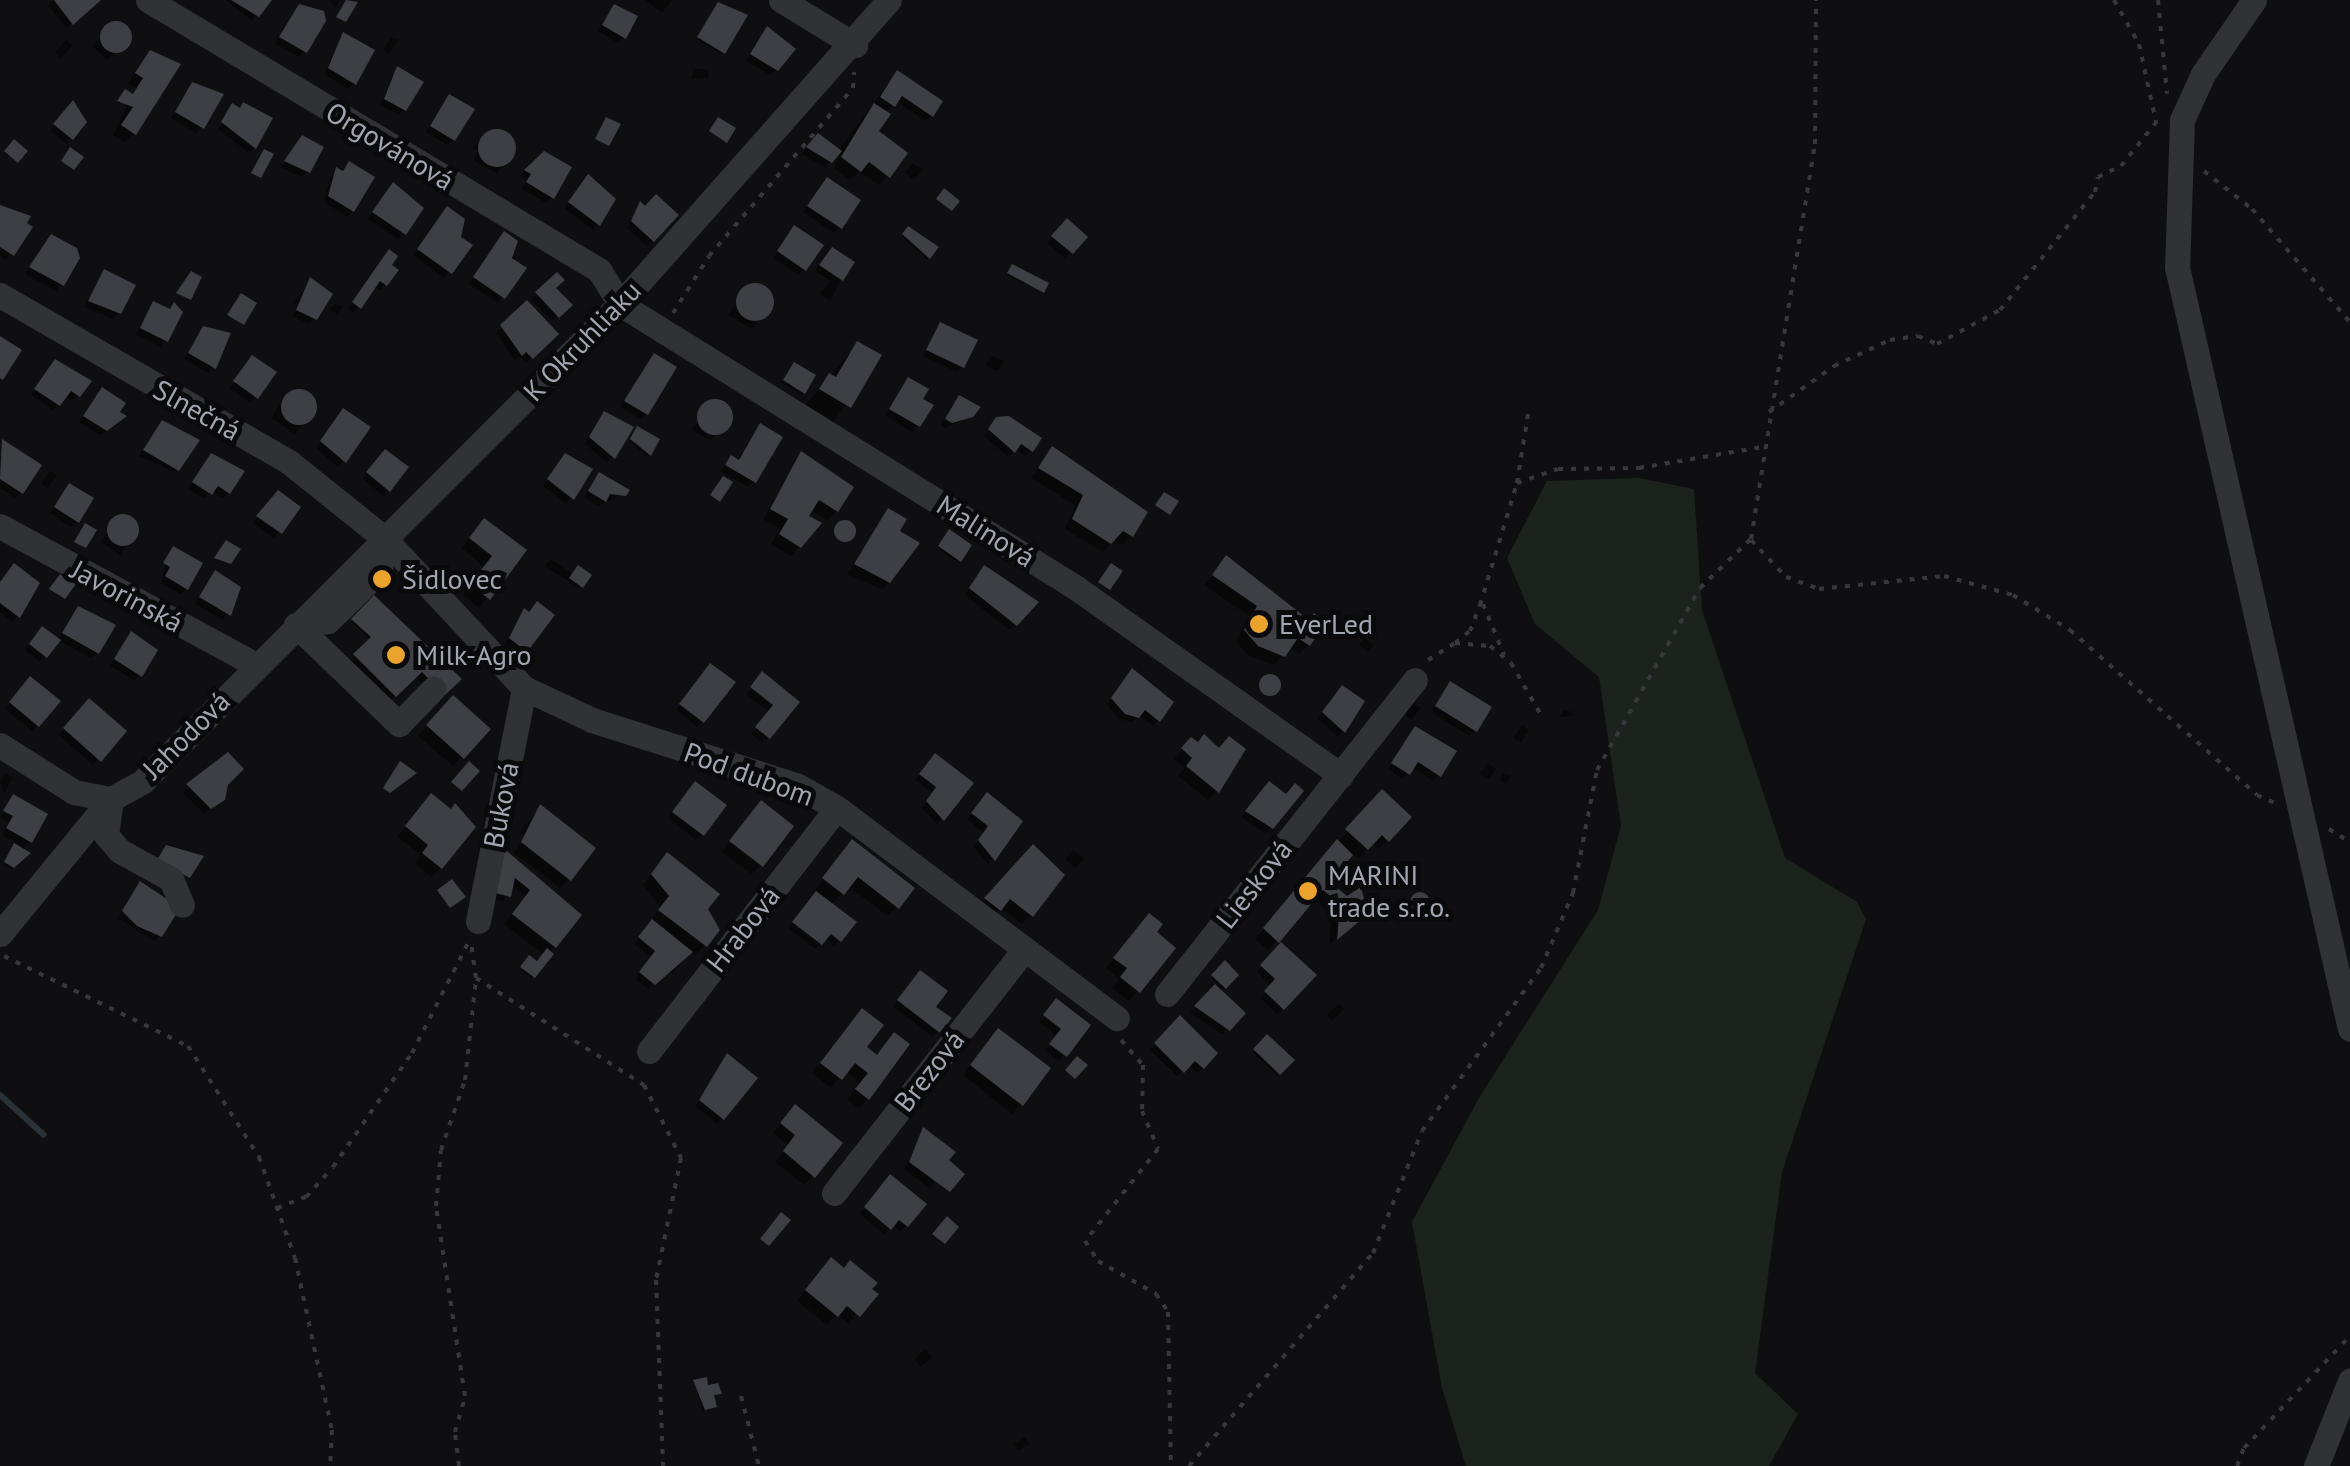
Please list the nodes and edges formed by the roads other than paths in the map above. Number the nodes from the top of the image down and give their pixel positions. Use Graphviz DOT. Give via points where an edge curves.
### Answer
graph roads {
  1 [pos="148,0"];
  2 [pos="780,0"];
  3 [pos="889,0"];
  4 [pos="2254,0"];
  5 [pos="848,52"];
  6 [pos="0,295"];
  7 [pos="620,304"];
  8 [pos="0,526"];
  9 [pos="386,539"];
  10 [pos="296,625"];
  11 [pos="256,665"];
  12 [pos="1415,680"];
  13 [pos="524,688"];
  14 [pos="433,689"];
  15 [pos="0,745"];
  16 [pos="1340,774"];
  17 [pos="111,799"];
  18 [pos="837,808"];
  19 [pos="182,904"];
  20 [pos="474,930"];
  21 [pos="0,934"];
  22 [pos="1024,950"];
  23 [pos="1167,994"];
  24 [pos="1117,1018"];
  25 [pos="2350,1029"];
  26 [pos="650,1051"];
  27 [pos="834,1193"];
  28 [pos="2350,1382"];
  29 [pos="2316,1466"];
  1 -- 7 [label="street, Orgovánová" via="599,270"];
  2 -- 5 [label="street"];
  3 -- 5 [label="street, K Okruhliaku"];
  4 -- 25 [label="street" via="2182,120 2176,150 2178,267"];
  5 -- 7 [label="street, K Okruhliaku"];
  6 -- 9 [label="street, Slnečná" via="288,462"];
  7 -- 9 [label="street, K Okruhliaku"];
  7 -- 16 [label="street, Malinová" via="1076,587"];
  8 -- 11 [label="street, Javorinská"];
  9 -- 10 [label="street, K Okruhliaku"];
  9 -- 13 [label="street, Pod dubom"];
  10 -- 11 [label="street, K Okruhliaku"];
  10 -- 14 [label="street" via="399,724"];
  11 -- 17 [label="street, Jahodová" via="144,781"];
  12 -- 16 [label="street, Liesková"];
  13 -- 18 [label="street, Pod dubom" via="592,720 796,785"];
  13 -- 20 [label="street, Buková"];
  15 -- 17 [label="street" via="74,792"];
  16 -- 23 [label="street, Liesková"];
  17 -- 19 [label="street" via="106,835 171,879"];
  17 -- 21 [label="street, Jahodová"];
  18 -- 22 [label="street, Pod dubom"];
  18 -- 26 [label="street, Hrabová"];
  22 -- 24 [label="street, Pod dubom"];
  22 -- 27 [label="street, Brezová"];
  28 -- 29 [label="street"];
}
